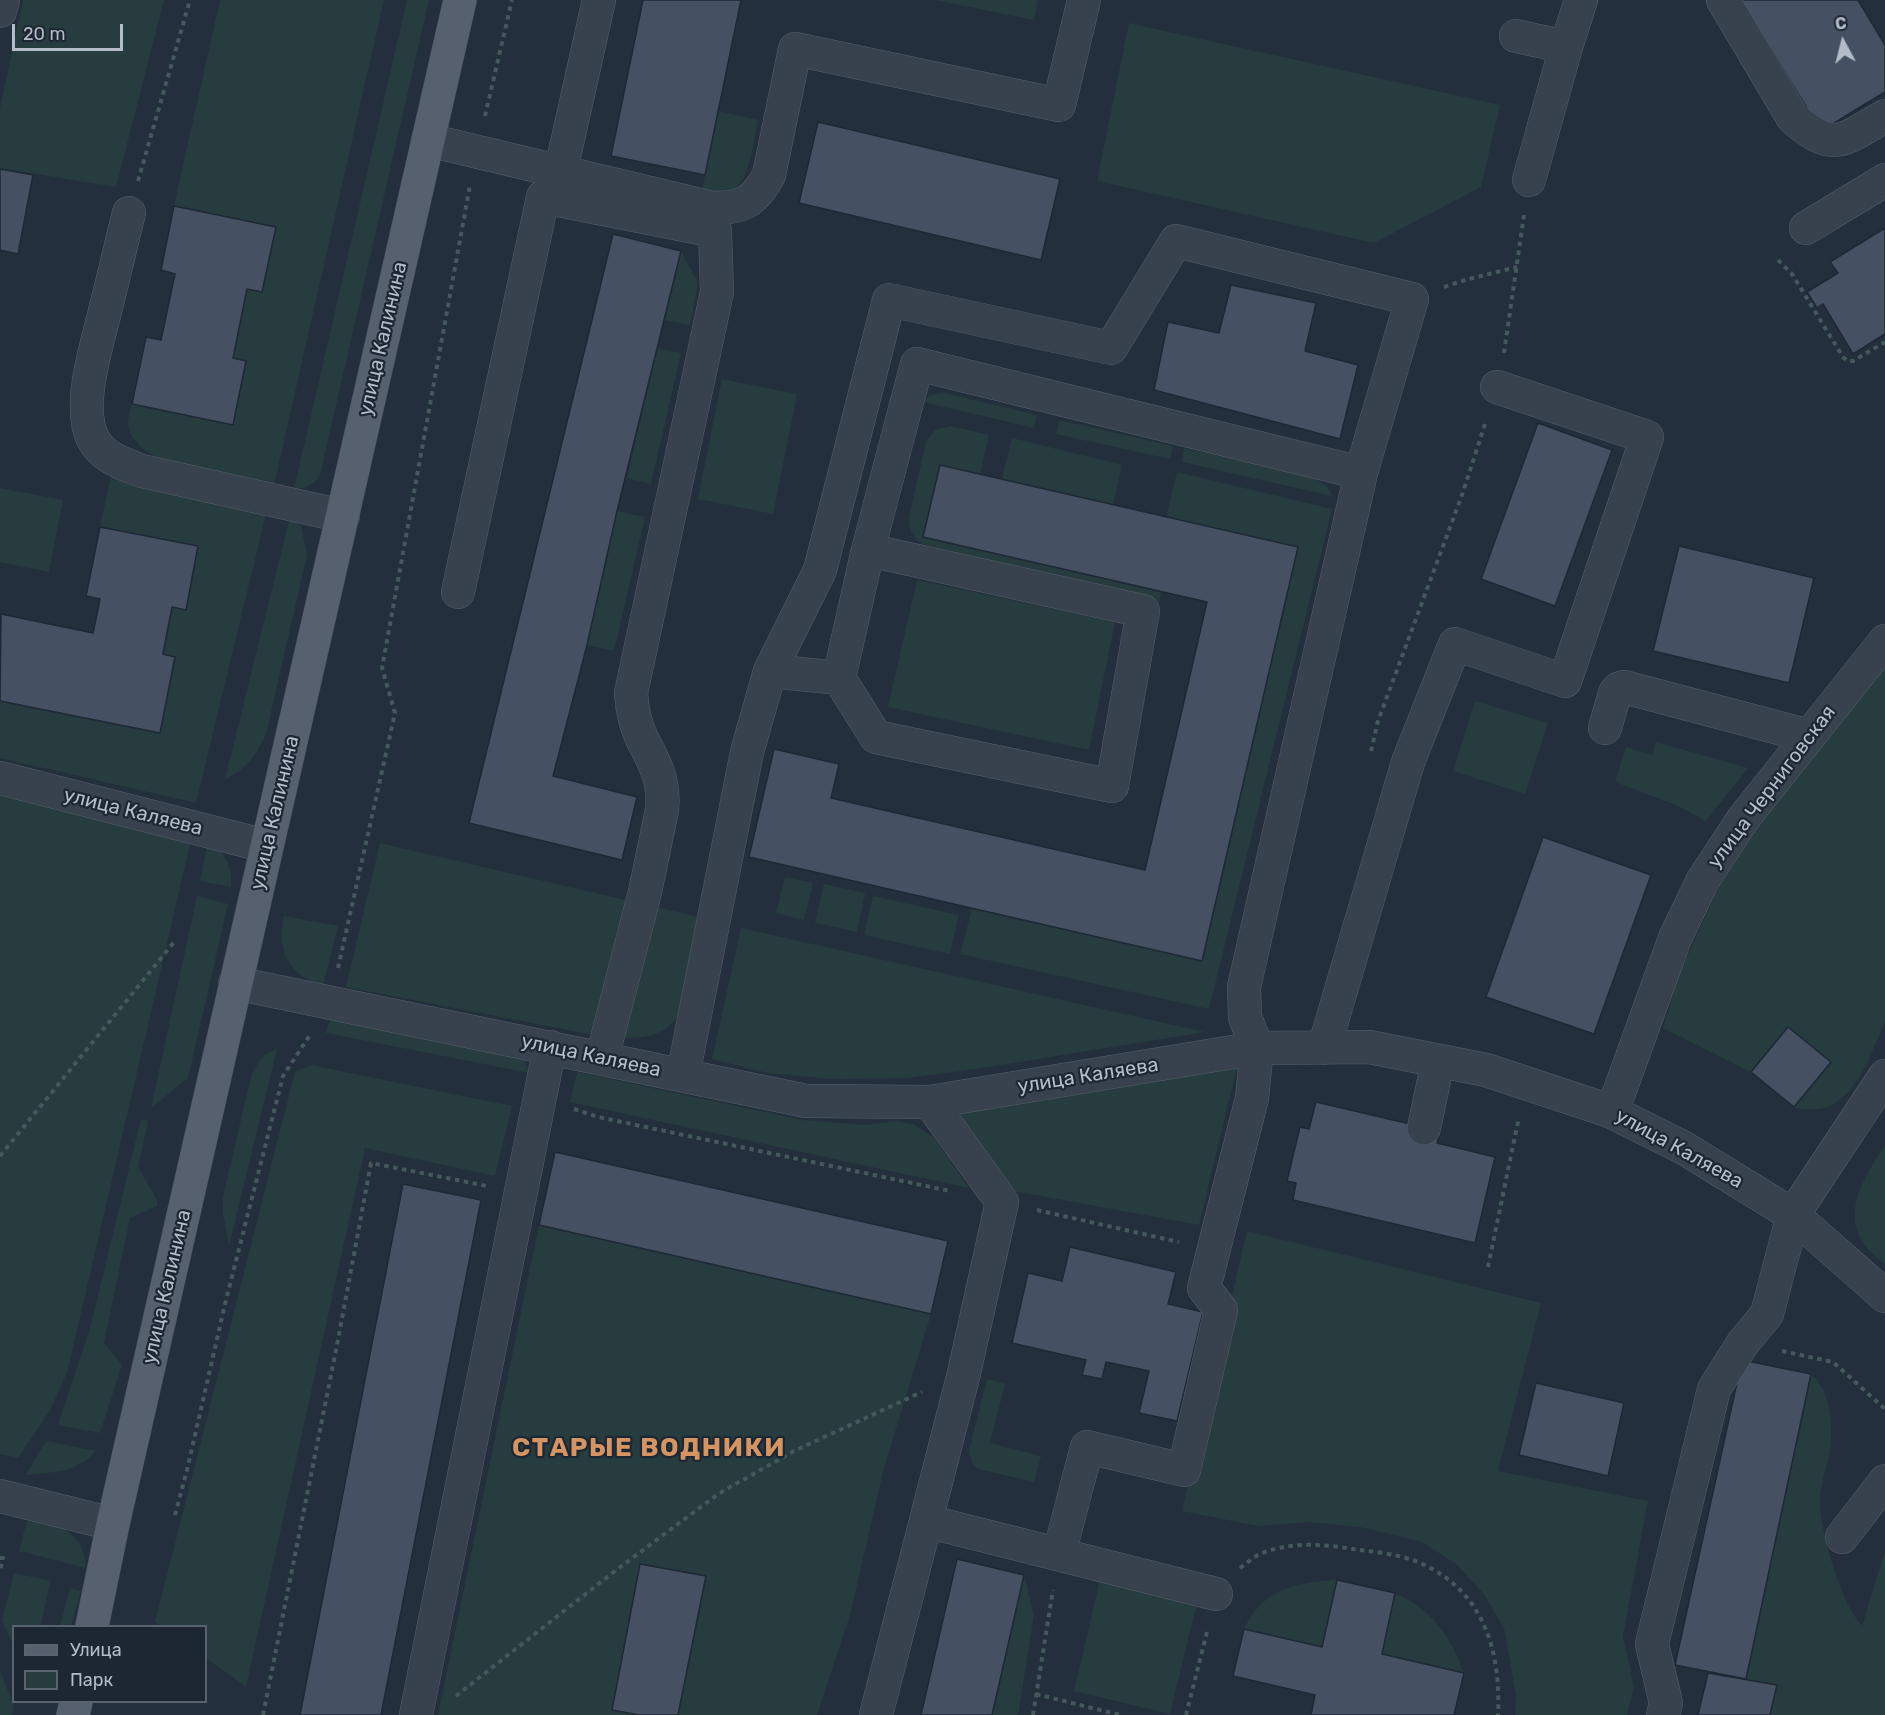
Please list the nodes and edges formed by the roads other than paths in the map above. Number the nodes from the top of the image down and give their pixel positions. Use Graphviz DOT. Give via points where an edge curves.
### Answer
graph roads {
  1 [pos="3,0"];
  2 [pos="460,0"];
  3 [pos="598,0"];
  4 [pos="1084,0"];
  5 [pos="1581,0"];
  6 [pos="1723,0"];
  7 [pos="0,11"];
  8 [pos="1516,36"];
  9 [pos="1566,47"];
  10 [pos="1885,116"];
  11 [pos="428,140"];
  12 [pos="561,170"];
  13 [pos="1529,180"];
  14 [pos="1885,180"];
  15 [pos="129,213"];
  16 [pos="1806,228"];
  17 [pos="1497,387"];
  18 [pos="1361,473"];
  19 [pos="343,516"];
  20 [pos="868,550"];
  21 [pos="458,592"];
  22 [pos="1885,641"];
  23 [pos="770,671"];
  24 [pos="839,678"];
  25 [pos="1605,728"];
  26 [pos="1809,736"];
  27 [pos="0,778"];
  28 [pos="266,846"];
  29 [pos="235,983"];
  30 [pos="550,1047"];
  31 [pos="1257,1048"];
  32 [pos="1324,1048"];
  33 [pos="602,1058"];
  34 [pos="1438,1061"];
  35 [pos="683,1074"];
  36 [pos="1885,1076"];
  37 [pos="930,1102"];
  38 [pos="1610,1111"];
  39 [pos="1424,1128"];
  40 [pos="1793,1215"];
  41 [pos="1885,1296"];
  42 [pos="1885,1481"];
  43 [pos="0,1496"];
  44 [pos="926,1521"];
  45 [pos="113,1524"];
  46 [pos="1842,1537"];
  47 [pos="1059,1554"];
  48 [pos="1216,1594"];
  49 [pos="92,1625"];
  50 [pos="416,1715"];
  51 [pos="876,1715"];
  52 [pos="1663,1715"];
  1 -- 7 [label="street"];
  2 -- 11 [label="main road, улица Калинина"];
  3 -- 12 [label="street"];
  4 -- 12 [label="street" via="1059,105 795,49 769,175 744,205 713,208"];
  5 -- 9 [label="street"];
  6 -- 10 [label="street" via="1792,118 1808,132 1835,141"];
  8 -- 9 [label="street"];
  9 -- 13 [label="street"];
  11 -- 12 [label="street"];
  11 -- 19 [label="main road, улица Калинина"];
  14 -- 16 [label="street"];
  15 -- 19 [label="street" via="92,369 87,401 93,439 118,462 142,471"];
  17 -- 32 [label="street" via="1647,437 1565,681 1455,644 1408,762"];
  18 -- 20 [label="street" via="917,364"];
  18 -- 23 [label="street" via="1412,299 1176,241 1111,348 890,300 820,570"];
  18 -- 31 [label="street" via="1244,987 1245,1017"];
  19 -- 28 [label="main road, улица Калинина"];
  20 -- 24 [label="street"];
  20 -- 24 [label="street" via="1143,611 1112,786 876,737"];
  21 -- 33 [label="street" via="543,197 715,231 717,292 631,693 636,723 662,782 662,810"];
  22 -- 26 [label="street, улица Черниговская"];
  23 -- 24 [label="street"];
  23 -- 35 [label="street" via="747,752"];
  25 -- 26 [label="street" via="1615,693 1624,687"];
  26 -- 38 [label="street, улица Черниговская" via="1743,819 1703,880 1675,938"];
  27 -- 28 [label="street, улица Каляева"];
  28 -- 29 [label="main road, улица Калинина"];
  29 -- 30 [label="street, улица Каляева"];
  29 -- 45 [label="main road, улица Калинина"];
  30 -- 33 [label="street, улица Каляева"];
  30 -- 50 [label="street"];
  31 -- 32 [label="street, улица Каляева"];
  31 -- 37 [label="street, улица Каляева"];
  31 -- 47 [label="street" via="1252,1098 1204,1288 1221,1310 1184,1470 1087,1447"];
  32 -- 34 [label="street, улица Каляева" via="1369,1047"];
  33 -- 35 [label="street, улица Каляева"];
  34 -- 38 [label="street, улица Каляева" via="1486,1070"];
  34 -- 39 [label="street"];
  35 -- 37 [label="street, улица Каляева" via="806,1101"];
  36 -- 40 [label="street"];
  37 -- 44 [label="street" via="1002,1202"];
  38 -- 40 [label="street, улица Каляева" via="1684,1148"];
  40 -- 41 [label="street, улица Каляева"];
  40 -- 52 [label="street" via="1767,1314 1714,1389 1652,1644 1666,1703"];
  42 -- 46 [label="street"];
  43 -- 45 [label="street"];
  44 -- 47 [label="street"];
  44 -- 51 [label="street"];
  45 -- 49 [label="main road, улица Калинина"];
  47 -- 48 [label="street"];
}
